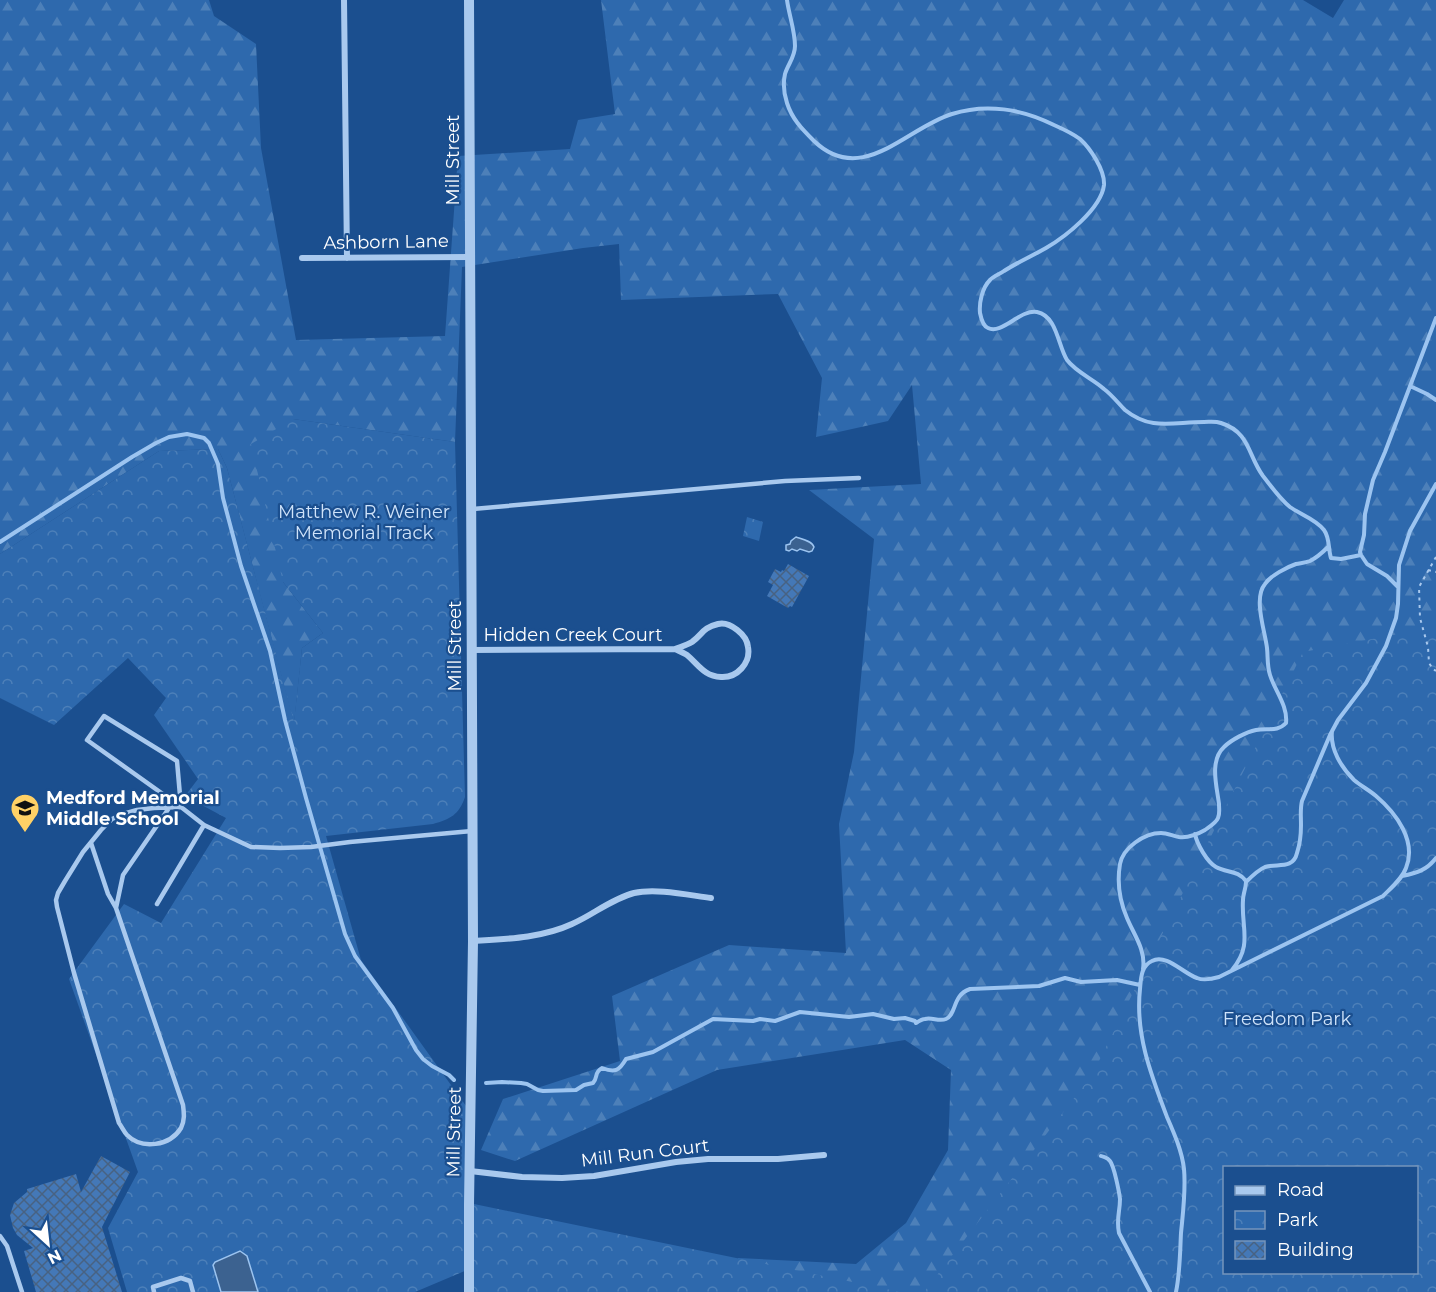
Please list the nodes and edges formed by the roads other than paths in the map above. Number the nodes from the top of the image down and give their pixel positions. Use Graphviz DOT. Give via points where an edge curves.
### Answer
graph roads {
  1 [pos="344,0"];
  2 [pos="469,0"];
  3 [pos="470,256"];
  4 [pos="302,258"];
  5 [pos="347,258"];
  6 [pos="860,478"];
  7 [pos="470,509"];
  8 [pos="675,649"];
  9 [pos="472,650"];
  10 [pos="181,807"];
  11 [pos="169,808"];
  12 [pos="204,825"];
  13 [pos="472,831"];
  14 [pos="91,843"];
  15 [pos="711,898"];
  16 [pos="157,904"];
  17 [pos="116,908"];
  18 [pos="473,941"];
  19 [pos="824,1155"];
  20 [pos="470,1171"];
  21 [pos="0,1236"];
  22 [pos="22,1292"];
  23 [pos="154,1292"];
  24 [pos="193,1292"];
  25 [pos="470,1292"];
  1 -- 5 [label="street"];
  2 -- 3 [label="street, Mill Street"];
  3 -- 5 [label="street, Ashborn Lane"];
  3 -- 7 [label="street, Mill Street"];
  4 -- 5 [label="street, Ashborn Lane"];
  6 -- 7 [label="lane"];
  7 -- 9 [label="street, Mill Street"];
  8 -- 8 [label="street, Hidden Creek Court" via="709,675 724,677 737,673 747,662 748,646 741,634 733,626 721,623"];
  8 -- 9 [label="street, Hidden Creek Court"];
  9 -- 13 [label="street, Mill Street"];
  10 -- 10 [label="lane" via="177,761 105,716 87,740"];
  10 -- 11 [label="lane"];
  10 -- 12 [label="lane"];
  11 -- 14 [label="lane" via="123,814 112,819"];
  11 -- 17 [label="lane" via="123,875"];
  12 -- 13 [label="lane" via="251,847 280,848"];
  12 -- 16 [label="lane"];
  13 -- 18 [label="street, Mill Street"];
  14 -- 17 [label="lane"];
  14 -- 17 [label="lane" via="58,893 57,907 119,1123 133,1140 153,1145 174,1136 185,1116"];
  15 -- 18 [label="street" via="642,892 623,897 558,930"];
  18 -- 20 [label="street, Mill Street"];
  19 -- 20 [label="street, Mill Run Court" via="708,1159 562,1179"];
  20 -- 25 [label="street, Mill Street"];
  21 -- 22 [label="lane" via="8,1246"];
  23 -- 24 [label="lane" via="153,1287 181,1278 190,1281"];
}
